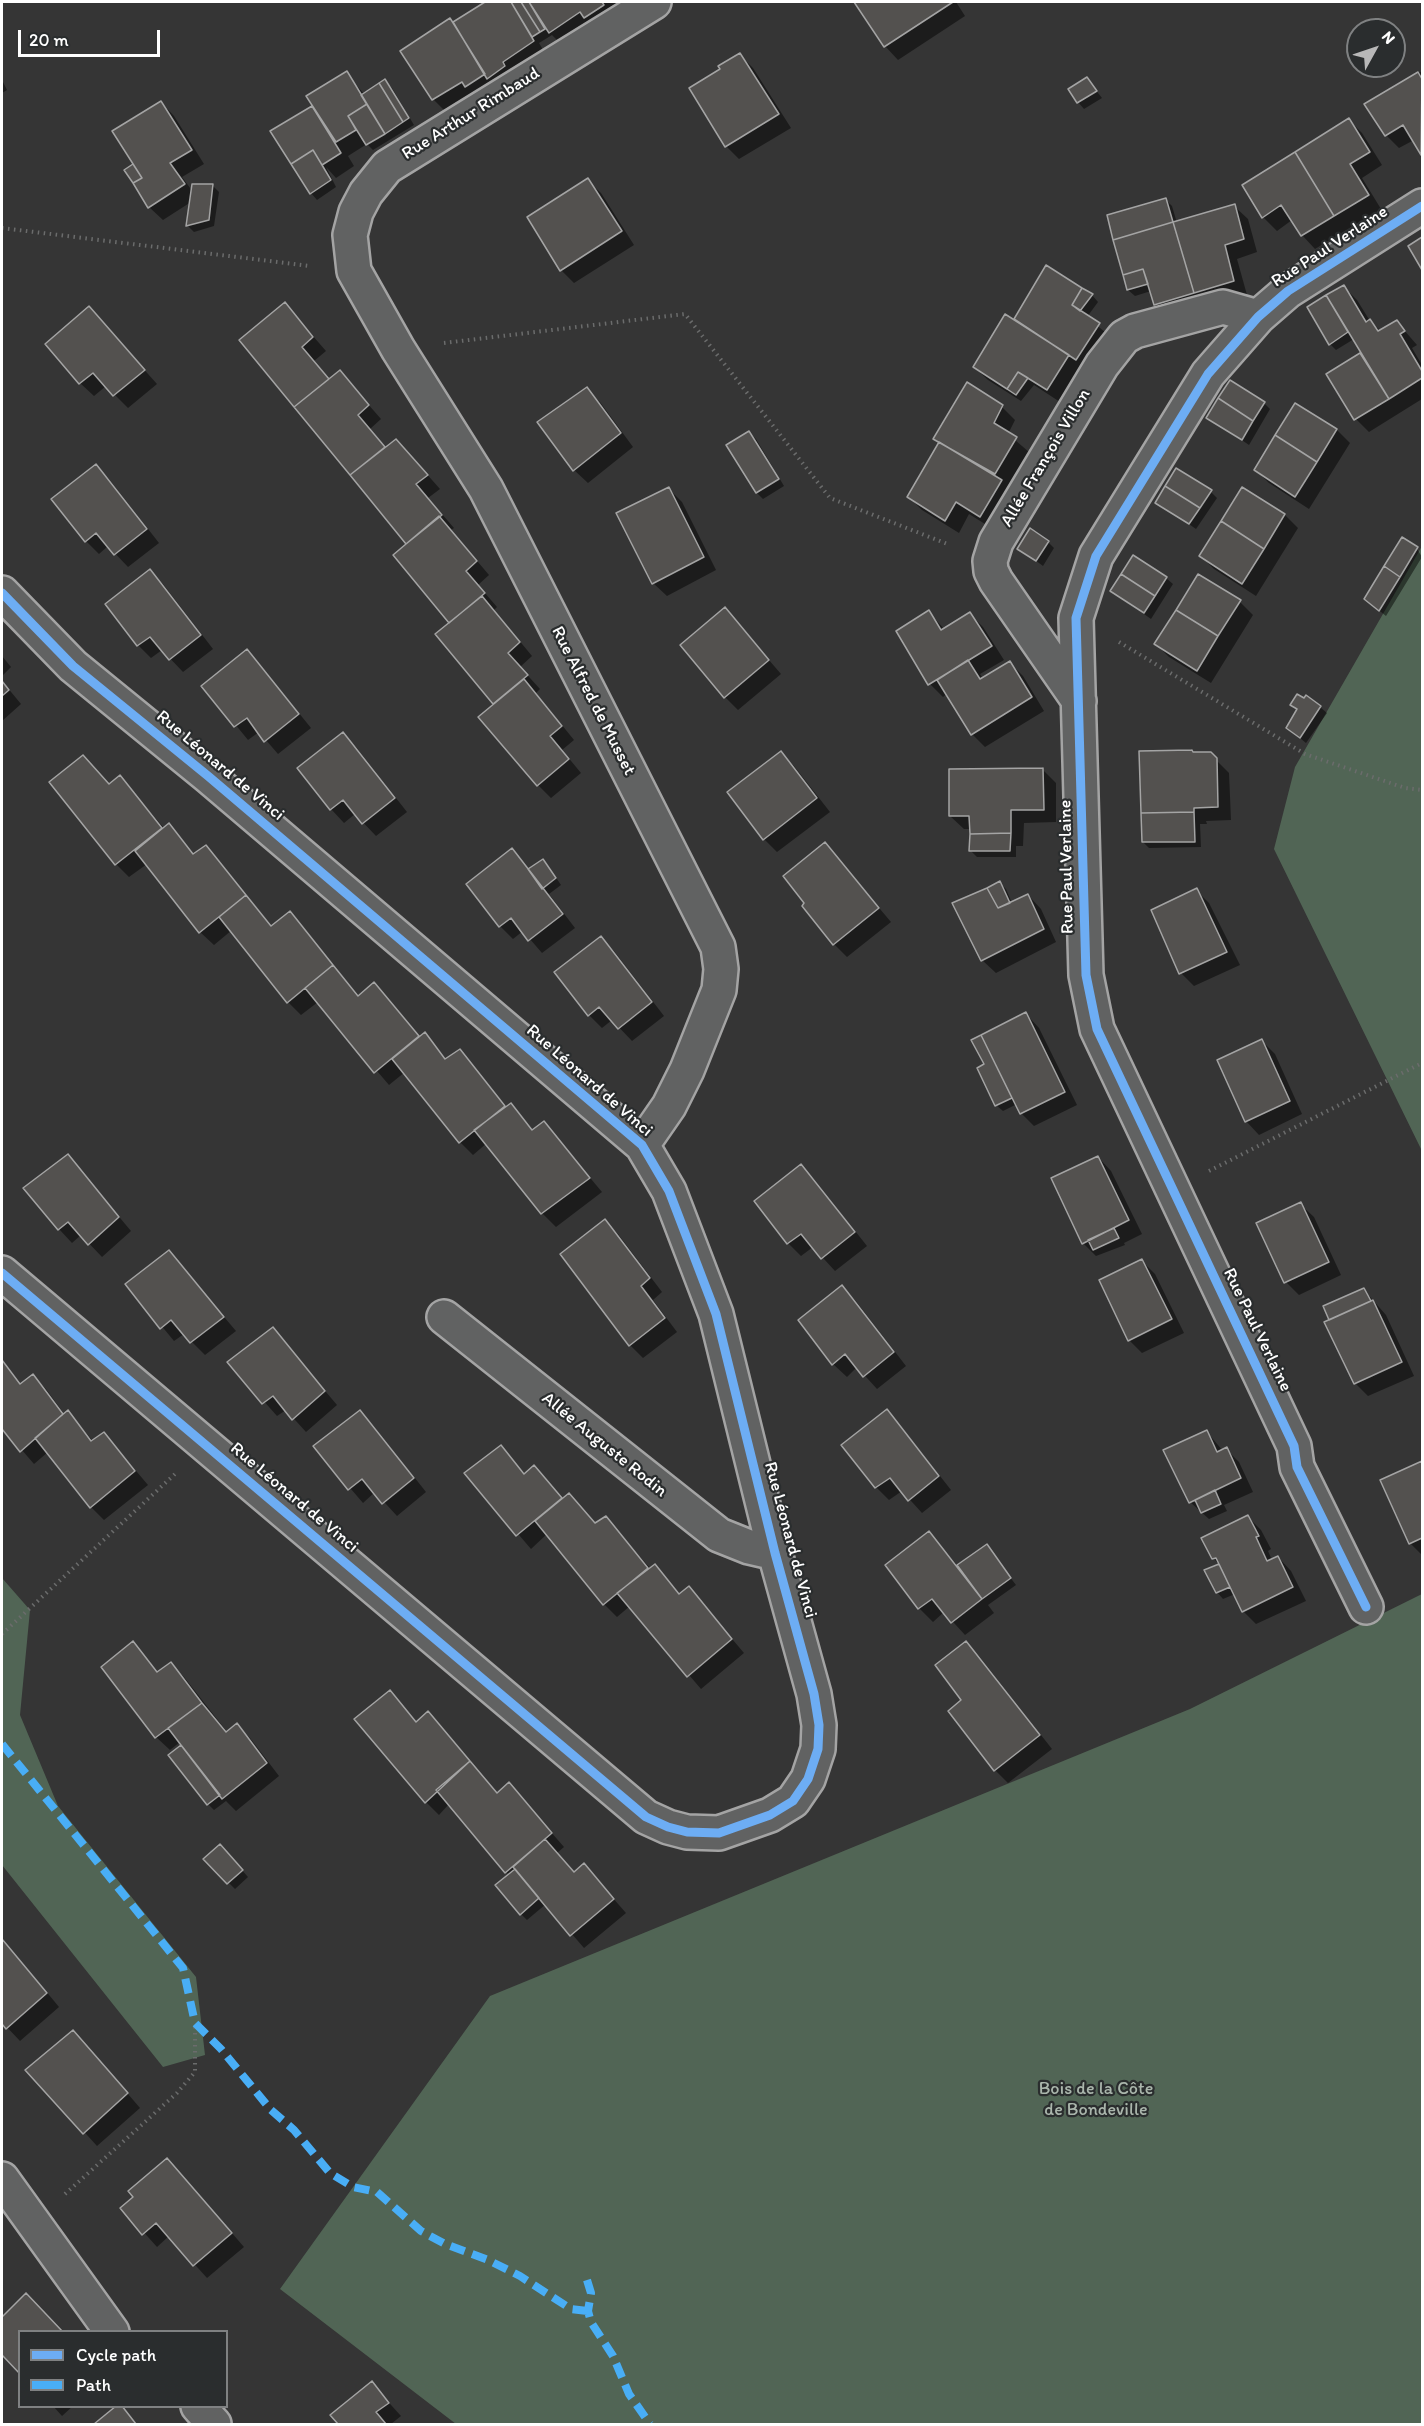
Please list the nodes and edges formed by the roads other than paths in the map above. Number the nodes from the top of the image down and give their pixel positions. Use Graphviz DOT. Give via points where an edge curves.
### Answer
graph roads {
  1 [pos="654,2"];
  2 [pos="1422,206"];
  3 [pos="354,271"];
  4 [pos="1258,317"];
  5 [pos="2,593"];
  6 [pos="1079,701"];
  7 [pos="642,1145"];
  8 [pos="2,1273"];
  9 [pos="444,1317"];
  10 [pos="775,1552"];
  11 [pos="1366,1607"];
  12 [pos="2,2179"];
  13 [pos="111,2330"];
  14 [pos="200,2408"];
  15 [pos="214,2424"];
  1 -- 3 [label="street, Rue Arthur Rimbaud" via="387,167 356,212 350,235"];
  2 -- 4 [label="street, Rue Paul Verlaine" via="1288,291"];
  3 -- 7 [label="street, Rue Alfred de Musset" via="486,489 718,947 719,990 678,1088"];
  4 -- 6 [label="street, Rue Paul Verlaine" via="1208,374 1096,556 1076,618"];
  4 -- 6 [label="street, Allée François Villon" via="1224,307 1124,337 1068,419 996,542 991,571"];
  5 -- 7 [label="street, Rue Léonard de Vinci" via="73,666"];
  6 -- 11 [label="street, Rue Paul Verlaine" via="1086,975 1096,1029 1294,1446 1297,1467"];
  7 -- 10 [label="street, Rue Léonard de Vinci" via="669,1191 716,1314"];
  8 -- 10 [label="street, Rue Léonard de Vinci" via="646,1817 668,1827 719,1833 785,1806 808,1779 818,1749 819,1725"];
  9 -- 10 [label="street, Allée Auguste Rodin" via="719,1535"];
  12 -- 13 [label="street"];
  14 -- 15 [label="street"];
}
